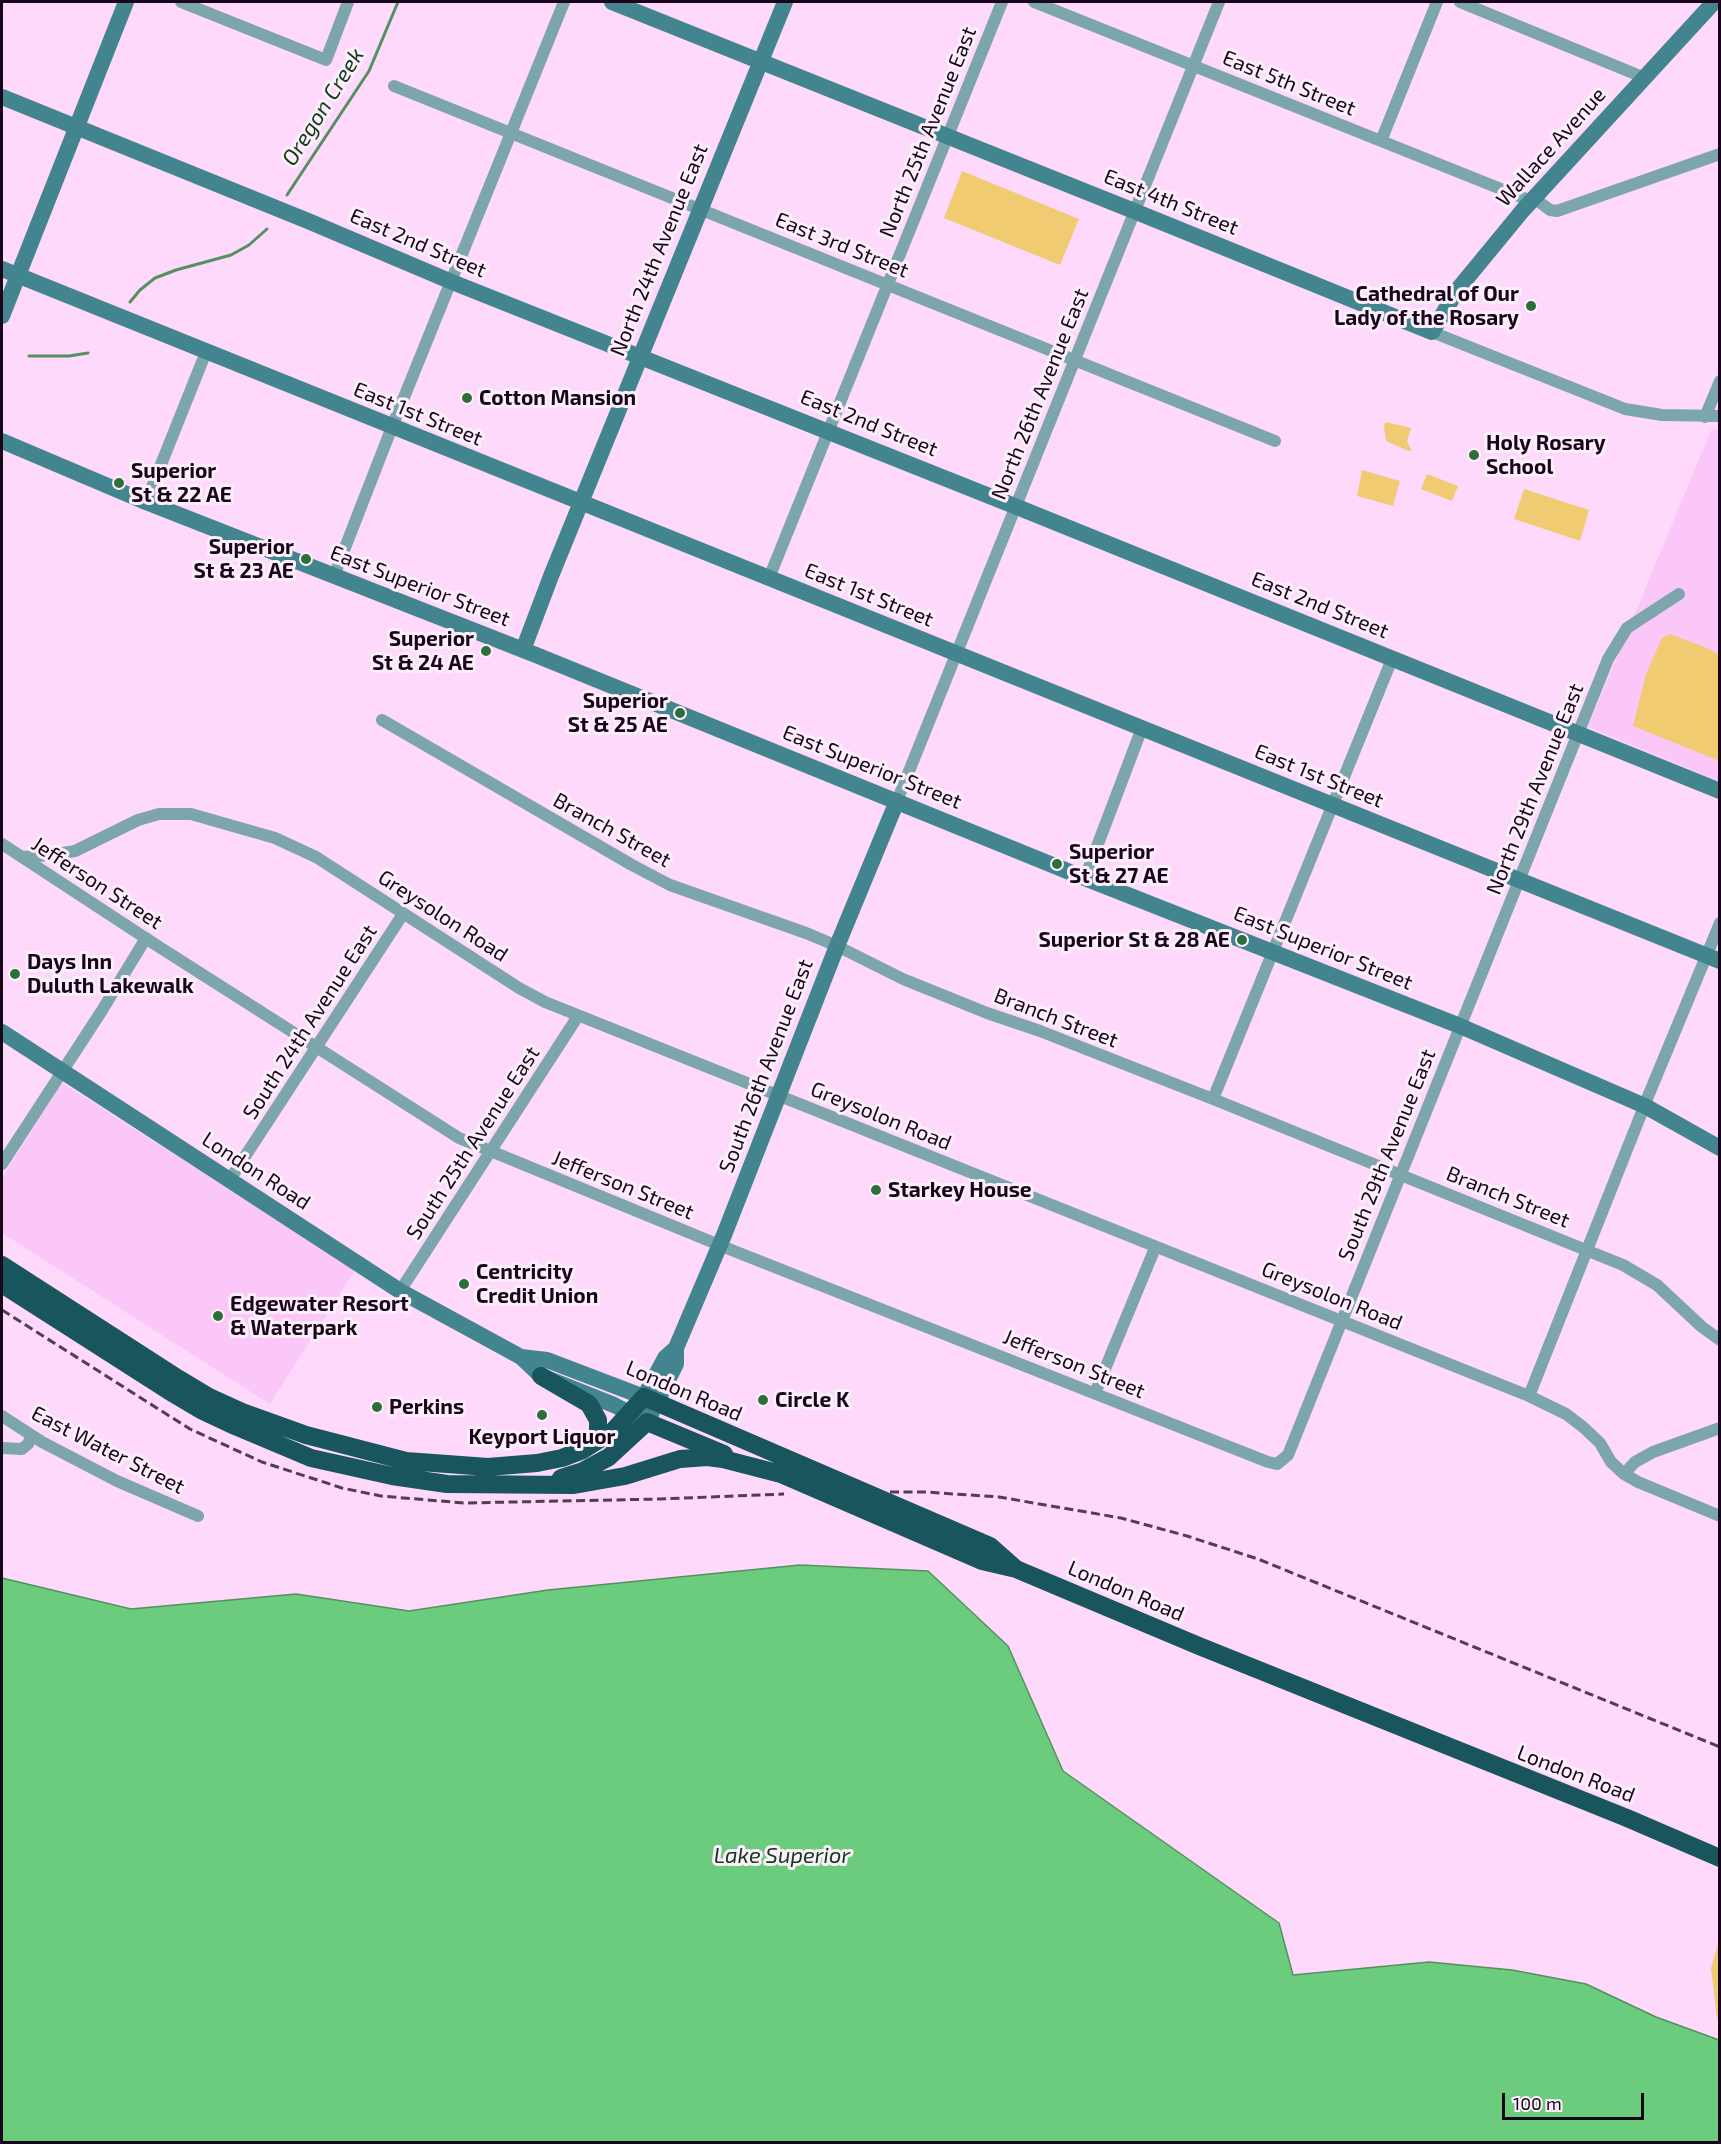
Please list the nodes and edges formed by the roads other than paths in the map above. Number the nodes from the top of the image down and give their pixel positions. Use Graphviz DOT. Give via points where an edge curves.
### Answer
graph roads {
  1 [pos="126,2"];
  2 [pos="182,2"];
  3 [pos="348,2"];
  4 [pos="564,2"];
  5 [pos="612,2"];
  6 [pos="784,2"];
  7 [pos="1002,2"];
  8 [pos="1034,2"];
  9 [pos="1219,2"];
  10 [pos="1437,2"];
  11 [pos="1460,2"];
  12 [pos="1714,2"];
  13 [pos="760,62"];
  14 [pos="1193,65"];
  15 [pos="1645,78"];
  16 [pos="394,86"];
  17 [pos="2,98"];
  18 [pos="76,128"];
  19 [pos="511,134"];
  20 [pos="948,136"];
  21 [pos="1381,141"];
  22 [pos="1719,154"];
  23 [pos="1532,200"];
  24 [pos="700,209"];
  25 [pos="1134,210"];
  26 [pos="2,269"];
  27 [pos="18,275"];
  28 [pos="452,282"];
  29 [pos="888,284"];
  30 [pos="2,316"];
  31 [pos="1432,332"];
  32 [pos="206,352"];
  33 [pos="641,356"];
  34 [pos="1075,359"];
  35 [pos="1719,381"];
  36 [pos="1719,416"];
  37 [pos="1705,417"];
  38 [pos="392,428"];
  39 [pos="828,431"];
  40 [pos="2,441"];
  41 [pos="1275,441"];
  42 [pos="146,502"];
  43 [pos="580,504"];
  44 [pos="1015,506"];
  45 [pos="334,576"];
  46 [pos="769,578"];
  47 [pos="1679,594"];
  48 [pos="523,650"];
  49 [pos="956,654"];
  50 [pos="1392,659"];
  51 [pos="382,720"];
  52 [pos="1142,728"];
  53 [pos="1579,734"];
  54 [pos="1719,791"];
  55 [pos="897,801"];
  56 [pos="1332,805"];
  57 [pos="2,844"];
  58 [pos="22,857"];
  59 [pos="1084,878"];
  60 [pos="1518,881"];
  61 [pos="404,914"];
  62 [pos="1719,923"];
  63 [pos="146,938"];
  64 [pos="837,946"];
  65 [pos="1273,952"];
  66 [pos="1713,958"];
  67 [pos="578,1016"];
  68 [pos="1460,1026"];
  69 [pos="2,1032"];
  70 [pos="317,1047"];
  71 [pos="63,1071"];
  72 [pos="778,1096"];
  73 [pos="1214,1099"];
  74 [pos="1645,1106"];
  75 [pos="1719,1148"];
  76 [pos="490,1151"];
  77 [pos="2,1164"];
  78 [pos="1400,1174"];
  79 [pos="229,1181"];
  80 [pos="720,1245"];
  81 [pos="1155,1248"];
  82 [pos="1588,1250"];
  83 [pos="2,1266"];
  84 [pos="2,1284"];
  85 [pos="400,1291"];
  86 [pos="1342,1321"];
  87 [pos="1719,1340"];
  88 [pos="521,1357"];
  89 [pos="542,1376"];
  90 [pos="1095,1393"];
  91 [pos="1529,1396"];
  92 [pos="651,1400"];
  93 [pos="630,1413"];
  94 [pos="2,1416"];
  95 [pos="648,1422"];
  96 [pos="1719,1428"];
  97 [pos="32,1436"];
  98 [pos="2,1448"];
  99 [pos="584,1450"];
  100 [pos="1279,1463"];
  101 [pos="781,1474"];
  102 [pos="1624,1474"];
  103 [pos="530,1484"];
  104 [pos="198,1516"];
  105 [pos="1719,1516"];
  106 [pos="1016,1569"];
  107 [pos="1719,1858"];
  1 -- 18 [label="street"];
  2 -- 3 [label="street" via="326,60"];
  4 -- 19 [label="street"];
  5 -- 13 [label="street, East 4th Street"];
  6 -- 13 [label="street, North 24th Avenue East"];
  7 -- 20 [label="street, North 25th Avenue East"];
  8 -- 14 [label="street, East 5th Street"];
  9 -- 14 [label="street, North 26th Avenue East"];
  10 -- 21 [label="street"];
  11 -- 15 [label="street"];
  12 -- 15 [label="street, Wallace Avenue"];
  13 -- 20 [label="street, East 4th Street"];
  13 -- 24 [label="street, North 24th Avenue East"];
  14 -- 21 [label="street, East 5th Street"];
  14 -- 25 [label="street, North 26th Avenue East"];
  15 -- 23 [label="street, Wallace Avenue"];
  16 -- 19 [label="street, East 3rd Street"];
  17 -- 18 [label="street, East 2nd Street"];
  18 -- 27 [label="street"];
  18 -- 28 [label="street, East 2nd Street"];
  19 -- 24 [label="street, East 3rd Street"];
  19 -- 28 [label="street"];
  20 -- 25 [label="street, East 4th Street"];
  20 -- 29 [label="street, North 25th Avenue East"];
  21 -- 23 [label="street, East 5th Street"];
  22 -- 23 [label="street, East 5th Street" via="1557,211"];
  23 -- 31 [label="street, Wallace Avenue" via="1458,289"];
  24 -- 29 [label="street, East 3rd Street"];
  24 -- 33 [label="street, North 24th Avenue East"];
  25 -- 31 [label="street, East 4th Street"];
  25 -- 34 [label="street, North 26th Avenue East"];
  26 -- 27 [label="street, East 1st Street"];
  27 -- 30 [label="street"];
  27 -- 32 [label="street, East 1st Street"];
  28 -- 33 [label="street, East 2nd Street"];
  28 -- 38 [label="street"];
  29 -- 34 [label="street, East 3rd Street"];
  29 -- 39 [label="street, North 25th Avenue East"];
  31 -- 37 [label="street, East 4th Street" via="1624,409"];
  32 -- 38 [label="street, East 1st Street"];
  32 -- 42 [label="street"];
  33 -- 39 [label="street, East 2nd Street"];
  33 -- 43 [label="street, North 24th Avenue East"];
  34 -- 41 [label="street, East 3rd Street"];
  34 -- 44 [label="street, North 26th Avenue East"];
  35 -- 37 [label="street"];
  36 -- 37 [label="street, East 4th Street"];
  38 -- 43 [label="street, East 1st Street"];
  38 -- 45 [label="street"];
  39 -- 44 [label="street, East 2nd Street"];
  39 -- 46 [label="street, North 25th Avenue East"];
  40 -- 42 [label="street, East Superior Street"];
  42 -- 45 [label="street, East Superior Street"];
  43 -- 46 [label="street, East 1st Street"];
  43 -- 48 [label="street, North 24th Avenue East"];
  44 -- 49 [label="street, North 26th Avenue East"];
  44 -- 50 [label="street, East 2nd Street"];
  45 -- 48 [label="street, East Superior Street"];
  46 -- 49 [label="street, East 1st Street"];
  47 -- 53 [label="street, North 29th Avenue East" via="1623,632 1608,659"];
  48 -- 55 [label="street, East Superior Street"];
  49 -- 52 [label="street, East 1st Street"];
  49 -- 55 [label="street, North 26th Avenue East"];
  50 -- 53 [label="street, East 2nd Street"];
  50 -- 56 [label="street"];
  51 -- 64 [label="street, Branch Street" via="659,879"];
  52 -- 56 [label="street, East 1st Street"];
  52 -- 59 [label="street"];
  53 -- 54 [label="street, East 2nd Street"];
  53 -- 60 [label="street, North 29th Avenue East"];
  55 -- 59 [label="street, East Superior Street"];
  55 -- 64 [label="street, South 26th Avenue East"];
  56 -- 60 [label="street, East 1st Street"];
  56 -- 65 [label="street"];
  57 -- 58 [label="street, Jefferson Street"];
  58 -- 61 [label="street, Greysolon Road" via="75,851 150,816 182,813 286,843 316,857"];
  58 -- 63 [label="street, Jefferson Street"];
  59 -- 65 [label="street, East Superior Street"];
  60 -- 66 [label="street, East 1st Street"];
  60 -- 68 [label="street, North 29th Avenue East"];
  61 -- 67 [label="street, Greysolon Road" via="519,988"];
  61 -- 70 [label="street, South 24th Avenue East"];
  62 -- 66 [label="street"];
  63 -- 70 [label="street, Jefferson Street"];
  63 -- 71 [label="street"];
  64 -- 72 [label="street, South 26th Avenue East"];
  64 -- 73 [label="street, Branch Street" via="903,979"];
  65 -- 68 [label="street, East Superior Street"];
  65 -- 73 [label="street"];
  66 -- 74 [label="street"];
  67 -- 72 [label="street, Greysolon Road"];
  67 -- 76 [label="street, South 25th Avenue East"];
  68 -- 74 [label="street, East Superior Street"];
  68 -- 78 [label="street, South 29th Avenue East"];
  69 -- 71 [label="street, London Road"];
  70 -- 76 [label="street, Jefferson Street" via="459,1138"];
  70 -- 79 [label="street, South 24th Avenue East"];
  71 -- 77 [label="street"];
  71 -- 79 [label="street, London Road"];
  72 -- 80 [label="street, South 26th Avenue East"];
  72 -- 81 [label="street, Greysolon Road"];
  73 -- 78 [label="street, Branch Street"];
  74 -- 75 [label="street, East Superior Street"];
  74 -- 82 [label="street"];
  76 -- 80 [label="street, Jefferson Street"];
  76 -- 85 [label="street, South 25th Avenue East"];
  78 -- 82 [label="street, Branch Street"];
  78 -- 86 [label="street, South 29th Avenue East"];
  79 -- 85 [label="street, London Road"];
  80 -- 90 [label="street, Jefferson Street"];
  80 -- 92 [label="street, South 26th Avenue East" via="676,1348 676,1364"];
  81 -- 86 [label="street, Greysolon Road"];
  81 -- 90 [label="street"];
  82 -- 87 [label="street, Branch Street" via="1644,1276"];
  82 -- 91 [label="street"];
  83 -- 99 [label="highway" via="209,1397 306,1435 406,1461 488,1467 537,1463"];
  84 -- 103 [label="highway" via="201,1410 311,1458 447,1484"];
  85 -- 88 [label="street, London Road"];
  86 -- 91 [label="street, Greysolon Road"];
  86 -- 100 [label="street, South 29th Avenue East" via="1288,1455"];
  88 -- 89 [label="street, London Road"];
  88 -- 92 [label="street, London Road" via="547,1360"];
  89 -- 93 [label="street, London Road"];
  89 -- 99 [label="highway" via="589,1404 598,1420 598,1435"];
  90 -- 100 [label="street, Jefferson Street"];
  91 -- 102 [label="street, Greysolon Road" via="1583,1427"];
  92 -- 93 [label="highway"];
  92 -- 95 [label="street, South 26th Avenue East"];
  92 -- 106 [label="highway, London Road" via="990,1546"];
  93 -- 95 [label="street, London Road"];
  93 -- 99 [label="highway" via="613,1431"];
  94 -- 97 [label="street, East Water Street"];
  95 -- 101 [label="highway, London Road"];
  95 -- 103 [label="highway" via="609,1457 583,1471"];
  96 -- 102 [label="street" via="1656,1451 1635,1462"];
  97 -- 98 [label="street" via="22,1449"];
  97 -- 104 [label="street, East Water Street" via="117,1481"];
  101 -- 103 [label="highway" via="723,1459 693,1457 574,1485"];
  101 -- 106 [label="highway" via="982,1561"];
  102 -- 105 [label="street, Greysolon Road"];
  106 -- 107 [label="highway, London Road"];
}
